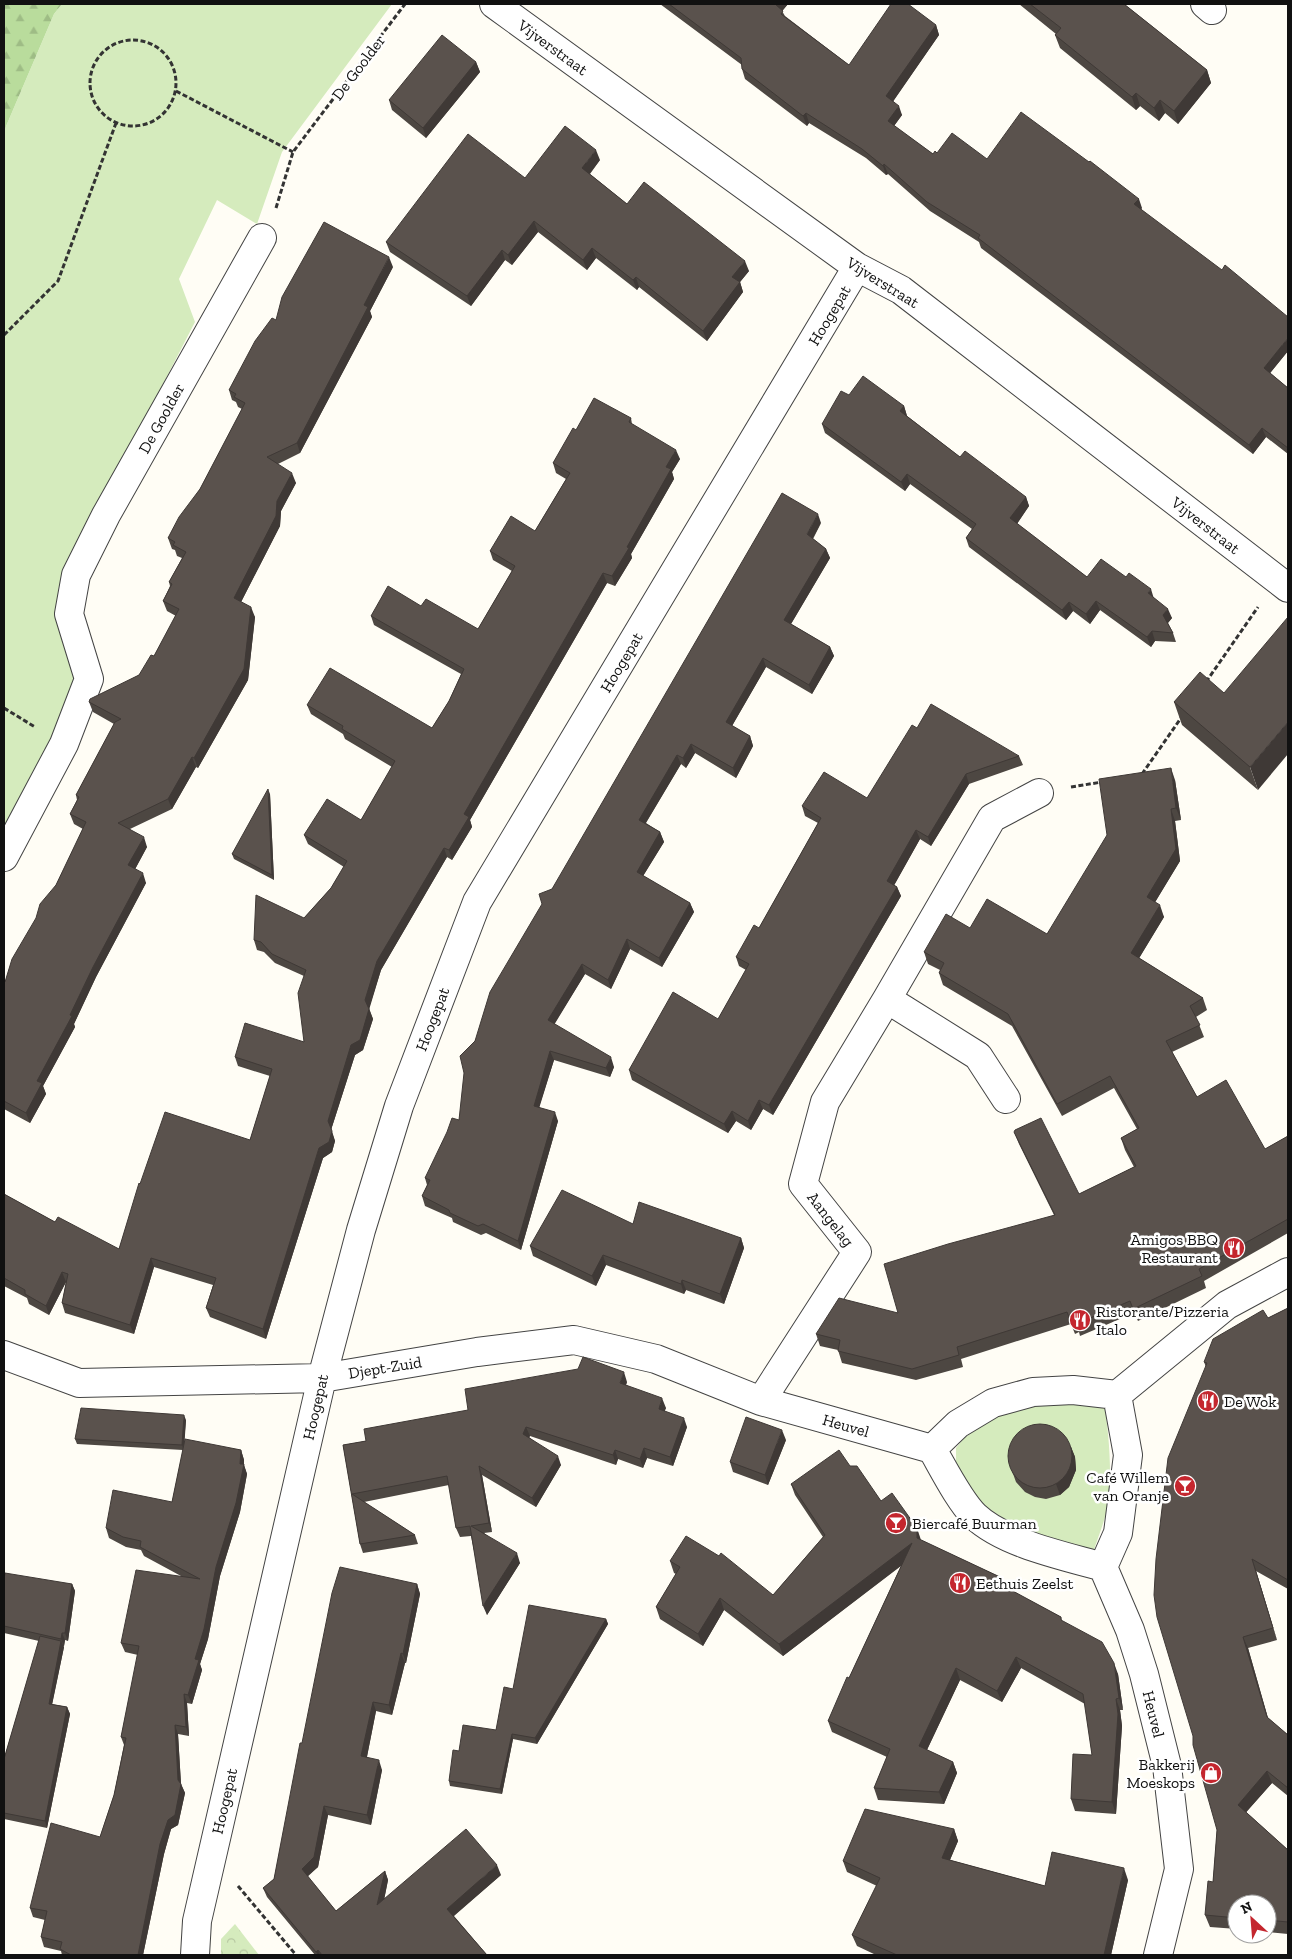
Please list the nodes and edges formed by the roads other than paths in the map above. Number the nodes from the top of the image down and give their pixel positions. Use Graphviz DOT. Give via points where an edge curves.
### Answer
graph roads {
  1 [pos="508,8"];
  2 [pos="262,238"];
  3 [pos="857,267"];
  4 [pos="1283,584"];
  5 [pos="1039,793"];
  6 [pos="4,857"];
  7 [pos="887,999"];
  8 [pos="1006,1099"];
  9 [pos="1288,1272"];
  10 [pos="4,1355"];
  11 [pos="322,1378"];
  12 [pos="1117,1395"];
  13 [pos="761,1401"];
  14 [pos="932,1449"];
  15 [pos="1103,1567"];
  16 [pos="194,1955"];
  17 [pos="1158,1955"];
  1 -- 3 [label="street, Vijverstraat"];
  2 -- 6 [label="street, De Goolder" via="106,515 76,575 69,614 90,679 64,744"];
  3 -- 4 [label="street, Vijverstraat" via="901,290"];
  3 -- 11 [label="street, Hoogepat" via="477,902 398,1106"];
  5 -- 7 [label="street, Aangelag" via="992,818"];
  7 -- 8 [label="street" via="978,1056"];
  7 -- 13 [label="street, Aangelag" via="825,1102 803,1184 857,1252"];
  9 -- 12 [label="street" via="1227,1305"];
  10 -- 11 [label="street, Djept-Zuid" via="79,1383"];
  11 -- 13 [label="street, Djept-Zuid" via="477,1352 574,1340 656,1359"];
  11 -- 16 [label="street, Hoogepat" via="197,1921"];
  12 -- 14 [label="street" via="1073,1390 1033,1392 993,1403 958,1424"];
  12 -- 15 [label="street" via="1128,1455 1118,1533"];
  13 -- 14 [label="street, Heuvel"];
  14 -- 15 [label="street" via="975,1516 1010,1537"];
  15 -- 17 [label="street, Heuvel" via="1130,1630 1167,1766 1179,1869"];
}
